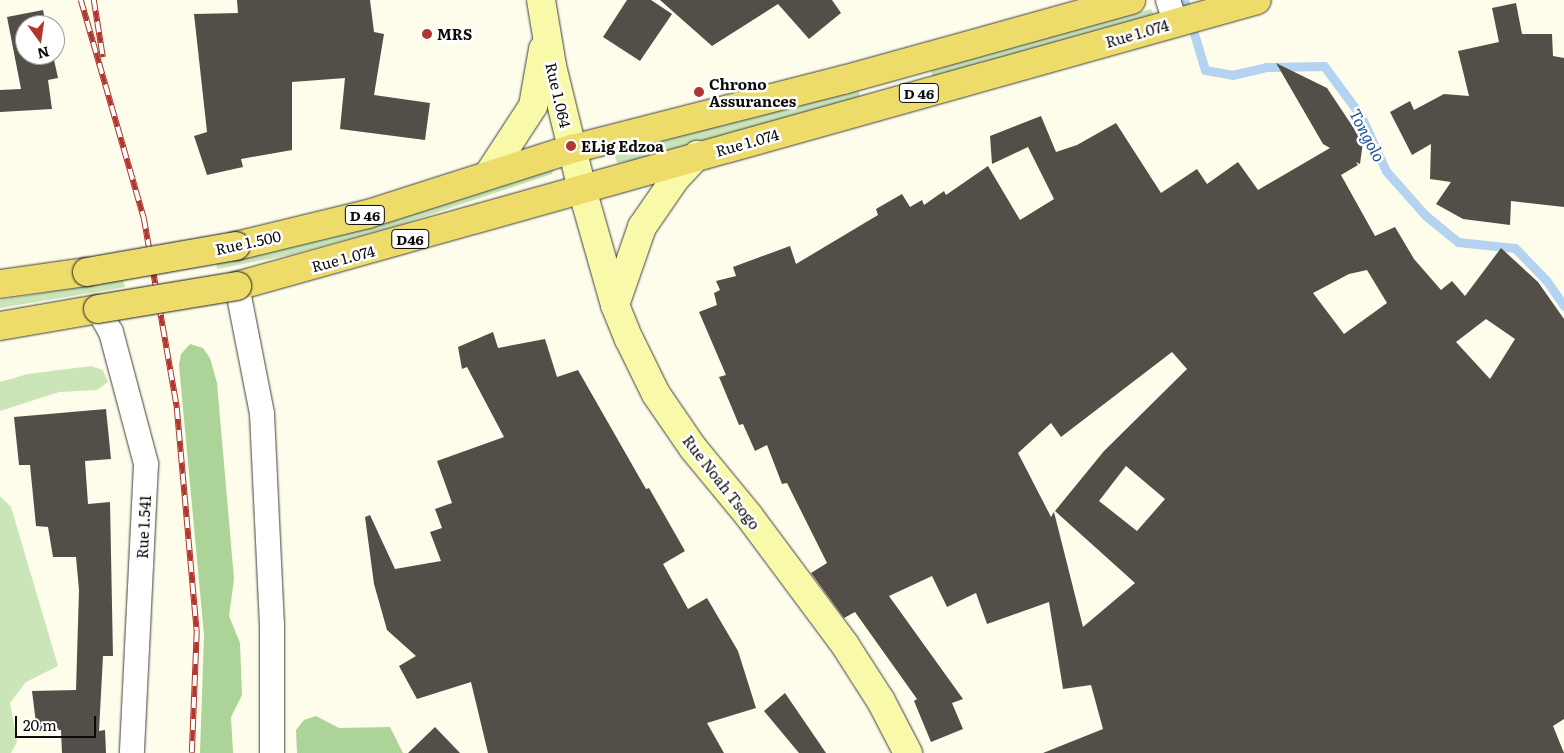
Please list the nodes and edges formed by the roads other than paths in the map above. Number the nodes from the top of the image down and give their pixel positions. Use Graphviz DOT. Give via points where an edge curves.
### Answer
graph roads {
  1 [pos="1130,0"];
  2 [pos="1257,0"];
  3 [pos="542,4"];
  4 [pos="1172,11"];
  5 [pos="889,67"];
  6 [pos="898,99"];
  7 [pos="572,148"];
  8 [pos="697,155"];
  9 [pos="490,172"];
  10 [pos="582,189"];
  11 [pos="0,284"];
  12 [pos="237,286"];
  13 [pos="616,305"];
  14 [pos="98,309"];
  15 [pos="0,326"];
  16 [pos="132,753"];
  17 [pos="272,753"];
  18 [pos="908,753"];
  1 -- 5 [label="main road, D 46"];
  2 -- 4 [label="main road, Rue 1.074 / D 46"];
  3 -- 7 [label="main road, Rue 1.064" via="552,66"];
  3 -- 9 [label="main road" via="543,49 533,106"];
  4 -- 6 [label="main road, Rue 1.074 / D 46"];
  5 -- 6 [label="main road"];
  5 -- 7 [label="main road, D 46"];
  6 -- 8 [label="main road, Rue 1.074 / D 46"];
  7 -- 9 [label="main road, D 46"];
  7 -- 10 [label="main road, Rue 1.064"];
  8 -- 10 [label="main road, Rue 1.074 / D 46"];
  8 -- 13 [label="main road" via="675,179 642,227"];
  9 -- 11 [label="main road, Rue 1.500 / D 46, bridge" via="368,214 236,246"];
  10 -- 12 [label="main road, Rue 1.074 / D46"];
  10 -- 13 [label="main road, Rue Noah Tsogo"];
  12 -- 14 [label="main road, D46, bridge"];
  12 -- 17 [label="street" via="262,414 272,626"];
  13 -- 18 [label="main road, Rue Noah Tsogo" via="656,394 693,448 749,516 845,645"];
  14 -- 15 [label="main road, D46"];
  14 -- 16 [label="street, Rue 1.541" via="111,332 146,464"];
}
